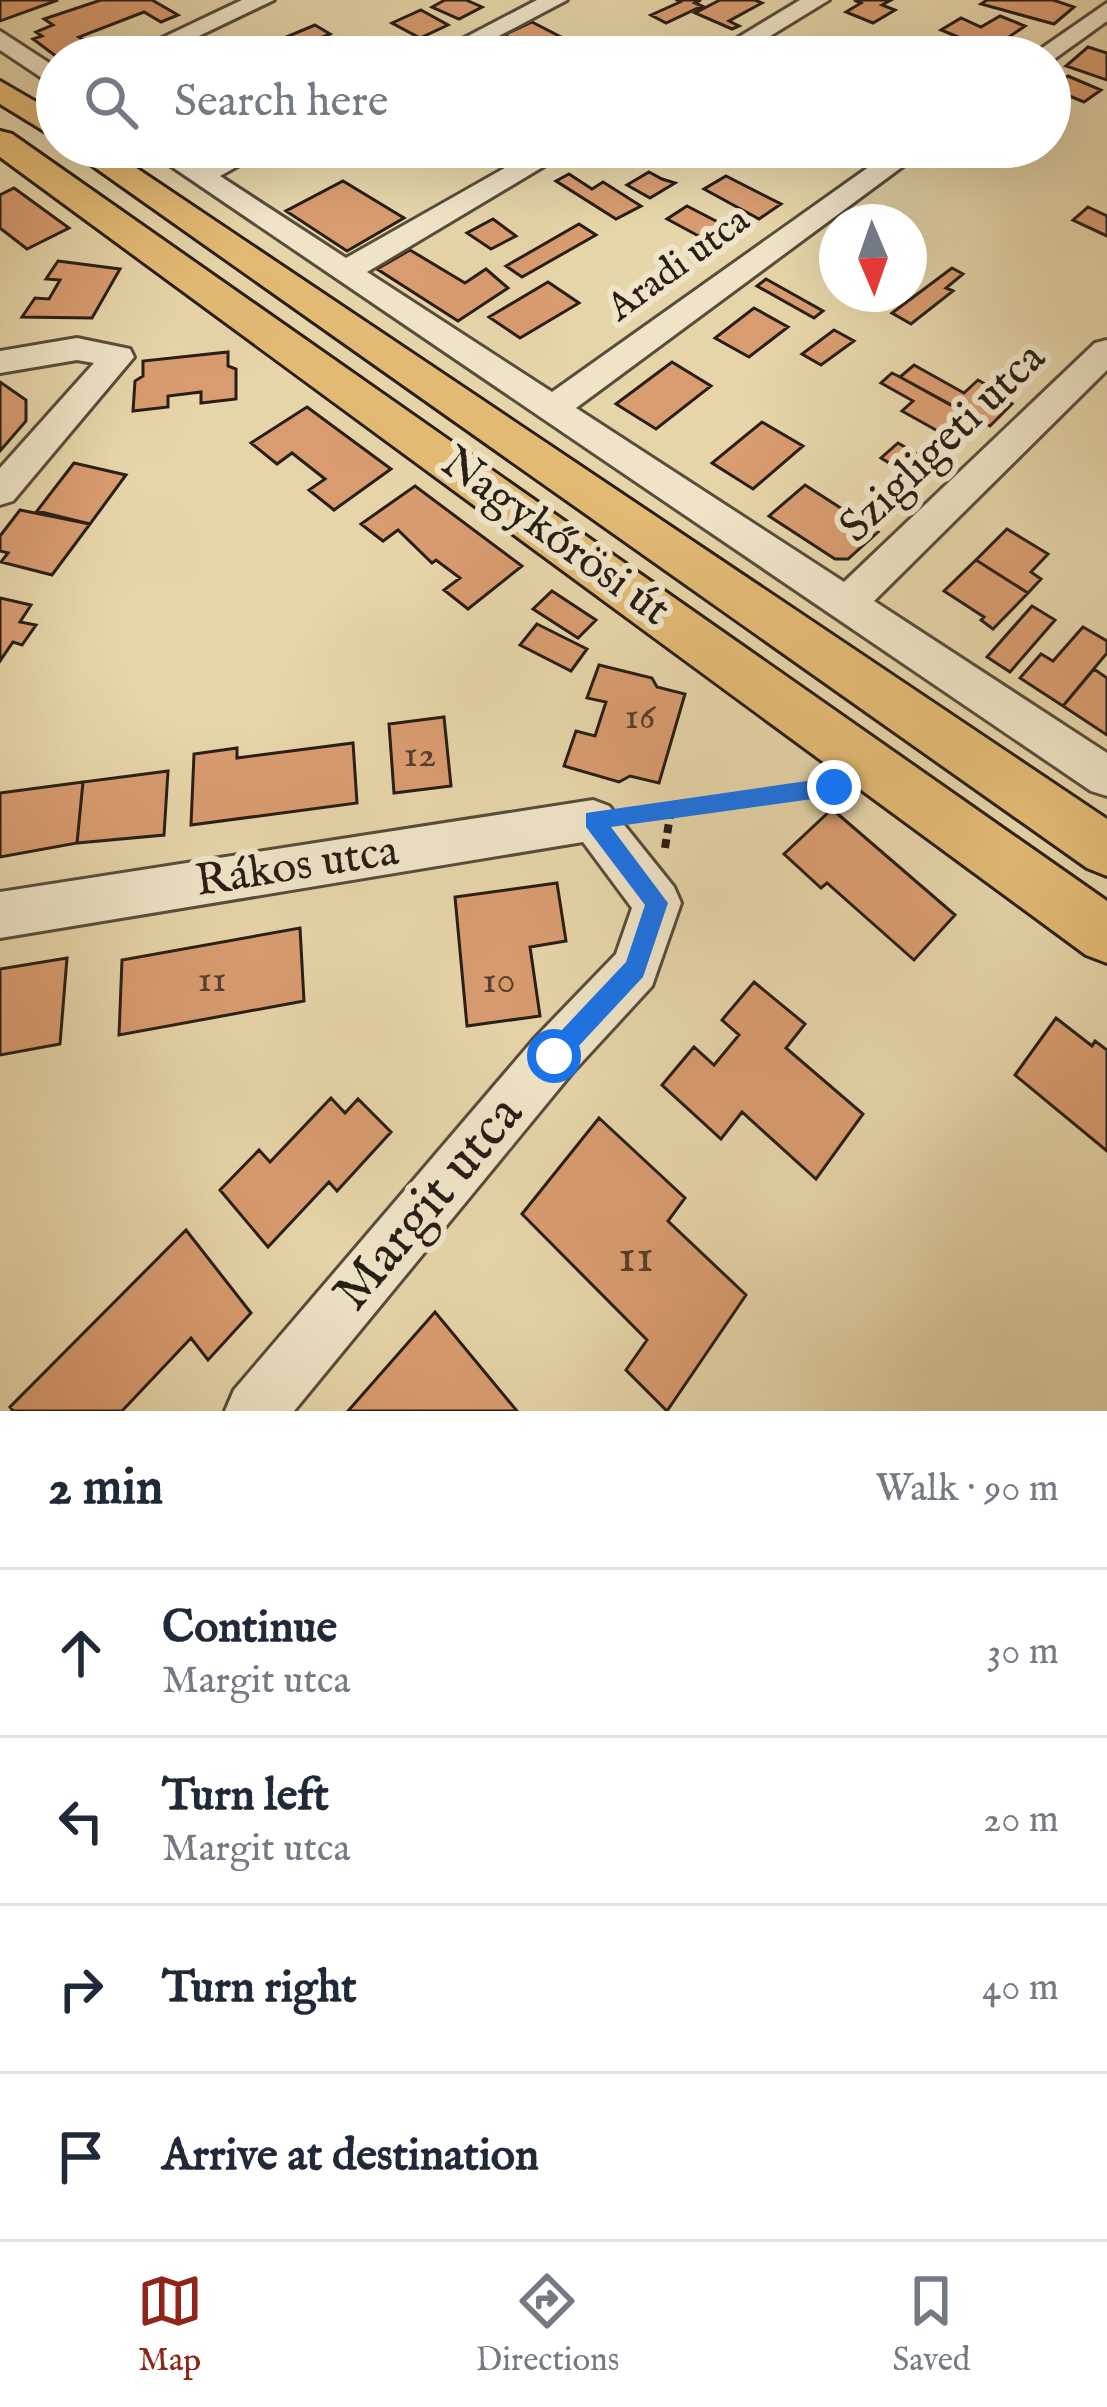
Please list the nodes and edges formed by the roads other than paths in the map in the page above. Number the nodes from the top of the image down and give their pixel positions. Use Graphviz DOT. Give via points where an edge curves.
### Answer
graph roads {
  1 [pos="262,0"];
  2 [pos="555,0"];
  3 [pos="817,0"];
  4 [pos="1107,10"];
  5 [pos="181,36"];
  6 [pos="482,36"];
  7 [pos="754,36"];
  8 [pos="1070,36"];
  9 [pos="0,38"];
  10 [pos="36,65"];
  11 [pos="0,90"];
  12 [pos="36,115"];
  13 [pos="0,141"];
  14 [pos="36,167"];
  15 [pos="38,168"];
  16 [pos="114,168"];
  17 [pos="190,168"];
  18 [pos="215,168"];
  19 [pos="525,168"];
  20 [pos="886,168"];
  21 [pos="201,175"];
  22 [pos="344,272"];
  23 [pos="1107,351"];
  24 [pos="0,362"];
  25 [pos="550,409"];
  26 [pos="0,492"];
  27 [pos="846,604"];
  28 [pos="1107,777"];
  29 [pos="593,820"];
  30 [pos="1107,850"];
  31 [pos="0,914"];
  32 [pos="1107,935"];
  33 [pos="255,1411"];
  1 -- 5 [label="street"];
  2 -- 6 [label="street"];
  3 -- 7 [label="street"];
  4 -- 8 [label="street"];
  9 -- 10 [label="street"];
  11 -- 12 [label="main road"];
  13 -- 14 [label="main road, Nagykőrösi út"];
  15 -- 32 [label="main road, Nagykőrösi út"];
  16 -- 30 [label="main road, Nagykőrösi út"];
  17 -- 21 [label="street"];
  18 -- 21 [label="street"];
  19 -- 22 [label="street"];
  20 -- 25 [label="street, Aradi utca"];
  21 -- 22 [label="street"];
  22 -- 25 [label="street"];
  23 -- 27 [label="street, Szigligeti utca"];
  24 -- 26 [label="street" via="77,349 118,357"];
  25 -- 27 [label="street"];
  27 -- 28 [label="street"];
  29 -- 31 [label="street, Rákos utca"];
  29 -- 33 [label="street, Margit utca" via="657,903 635,969"];
}
